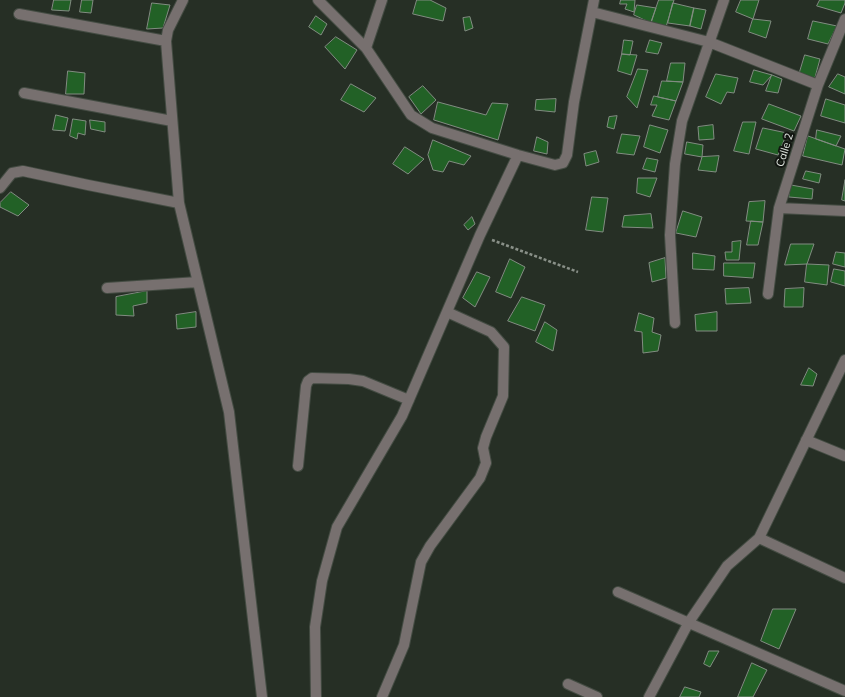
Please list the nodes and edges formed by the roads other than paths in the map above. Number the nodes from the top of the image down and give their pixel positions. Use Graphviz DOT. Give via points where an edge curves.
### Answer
graph roads {
  1 [pos="183,0"];
  2 [pos="318,0"];
  3 [pos="382,0"];
  4 [pos="594,0"];
  5 [pos="724,0"];
  6 [pos="592,12"];
  7 [pos="19,14"];
  8 [pos="845,19"];
  9 [pos="166,41"];
  10 [pos="709,42"];
  11 [pos="366,48"];
  12 [pos="818,84"];
  13 [pos="24,94"];
  14 [pos="172,120"];
  15 [pos="518,155"];
  16 [pos="0,188"];
  17 [pos="179,203"];
  18 [pos="779,208"];
  19 [pos="845,211"];
  20 [pos="198,282"];
  21 [pos="107,288"];
  22 [pos="768,294"];
  23 [pos="447,312"];
  24 [pos="675,323"];
  25 [pos="845,360"];
  26 [pos="409,400"];
  27 [pos="806,440"];
  28 [pos="845,456"];
  29 [pos="298,466"];
  30 [pos="759,538"];
  31 [pos="845,578"];
  32 [pos="618,592"];
  33 [pos="689,622"];
  34 [pos="568,684"];
  35 [pos="845,691"];
  36 [pos="262,697"];
  37 [pos="316,697"];
  38 [pos="382,697"];
  39 [pos="597,697"];
  40 [pos="649,697"];
  1 -- 9 [label="street" via="168,30"];
  2 -- 11 [label="street"];
  3 -- 11 [label="street"];
  4 -- 6 [label="street"];
  5 -- 10 [label="street"];
  6 -- 10 [label="street"];
  6 -- 15 [label="street" via="574,102 567,155 563,163 555,165"];
  7 -- 9 [label="street"];
  8 -- 12 [label="street, Calle 2"];
  9 -- 14 [label="street"];
  10 -- 12 [label="street"];
  10 -- 24 [label="street" via="682,121 676,164 670,235"];
  11 -- 15 [label="street" via="411,115 432,128"];
  12 -- 18 [label="street, Calle 2"];
  13 -- 14 [label="street"];
  14 -- 17 [label="street"];
  15 -- 23 [label="street"];
  16 -- 17 [label="street" via="12,173 23,171"];
  17 -- 20 [label="street"];
  18 -- 19 [label="street"];
  18 -- 22 [label="street, Calle 2"];
  20 -- 21 [label="street"];
  20 -- 36 [label="street" via="229,412"];
  23 -- 26 [label="street"];
  23 -- 38 [label="street" via="491,332 504,347 503,396 486,437 483,448 486,463 480,478 421,562 404,645"];
  25 -- 27 [label="street"];
  26 -- 29 [label="street" via="363,381 349,378 312,378 306,386"];
  26 -- 37 [label="street" via="337,528 322,581 315,627"];
  27 -- 28 [label="street"];
  27 -- 30 [label="street"];
  30 -- 31 [label="street"];
  30 -- 33 [label="street" via="727,566"];
  32 -- 33 [label="street"];
  33 -- 35 [label="street"];
  33 -- 40 [label="street"];
  34 -- 39 [label="street"];
}
